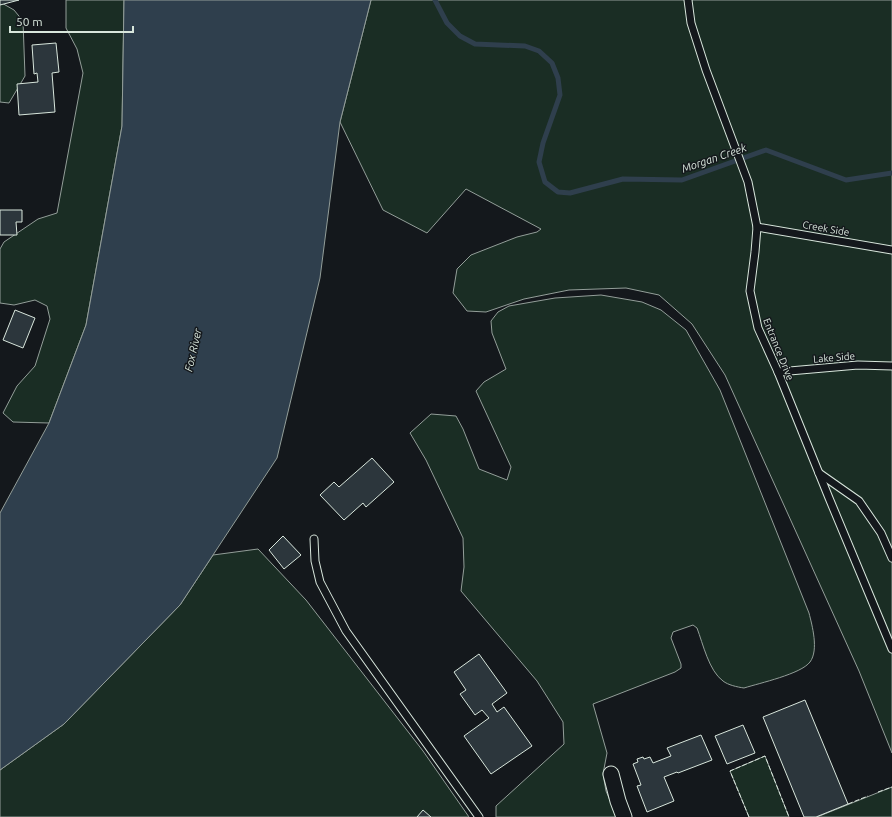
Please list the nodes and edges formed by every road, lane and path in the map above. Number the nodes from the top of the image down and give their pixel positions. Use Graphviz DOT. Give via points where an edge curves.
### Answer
graph roads {
  1 [pos="688,0"];
  2 [pos="756,227"];
  3 [pos="892,250"];
  4 [pos="892,366"];
  5 [pos="778,372"];
  6 [pos="818,473"];
  7 [pos="314,539"];
  8 [pos="892,558"];
  9 [pos="892,649"];
  10 [pos="611,774"];
  11 [pos="479,817"];
  12 [pos="624,817"];
  1 -- 2 [label="lane, Entrance Drive" via="691,23 706,70 748,182"];
  2 -- 3 [label="lane, Creek Side"];
  2 -- 5 [label="lane, Entrance Drive" via="750,291 758,328"];
  4 -- 5 [label="lane, Lake Side" via="858,365"];
  5 -- 6 [label="lane, Entrance Drive"];
  6 -- 8 [label="lane" via="859,501 882,533"];
  6 -- 9 [label="lane, Entrance Drive"];
  7 -- 11 [label="lane" via="315,561 320,582 346,631"];
  10 -- 12 [label="street"];
}
